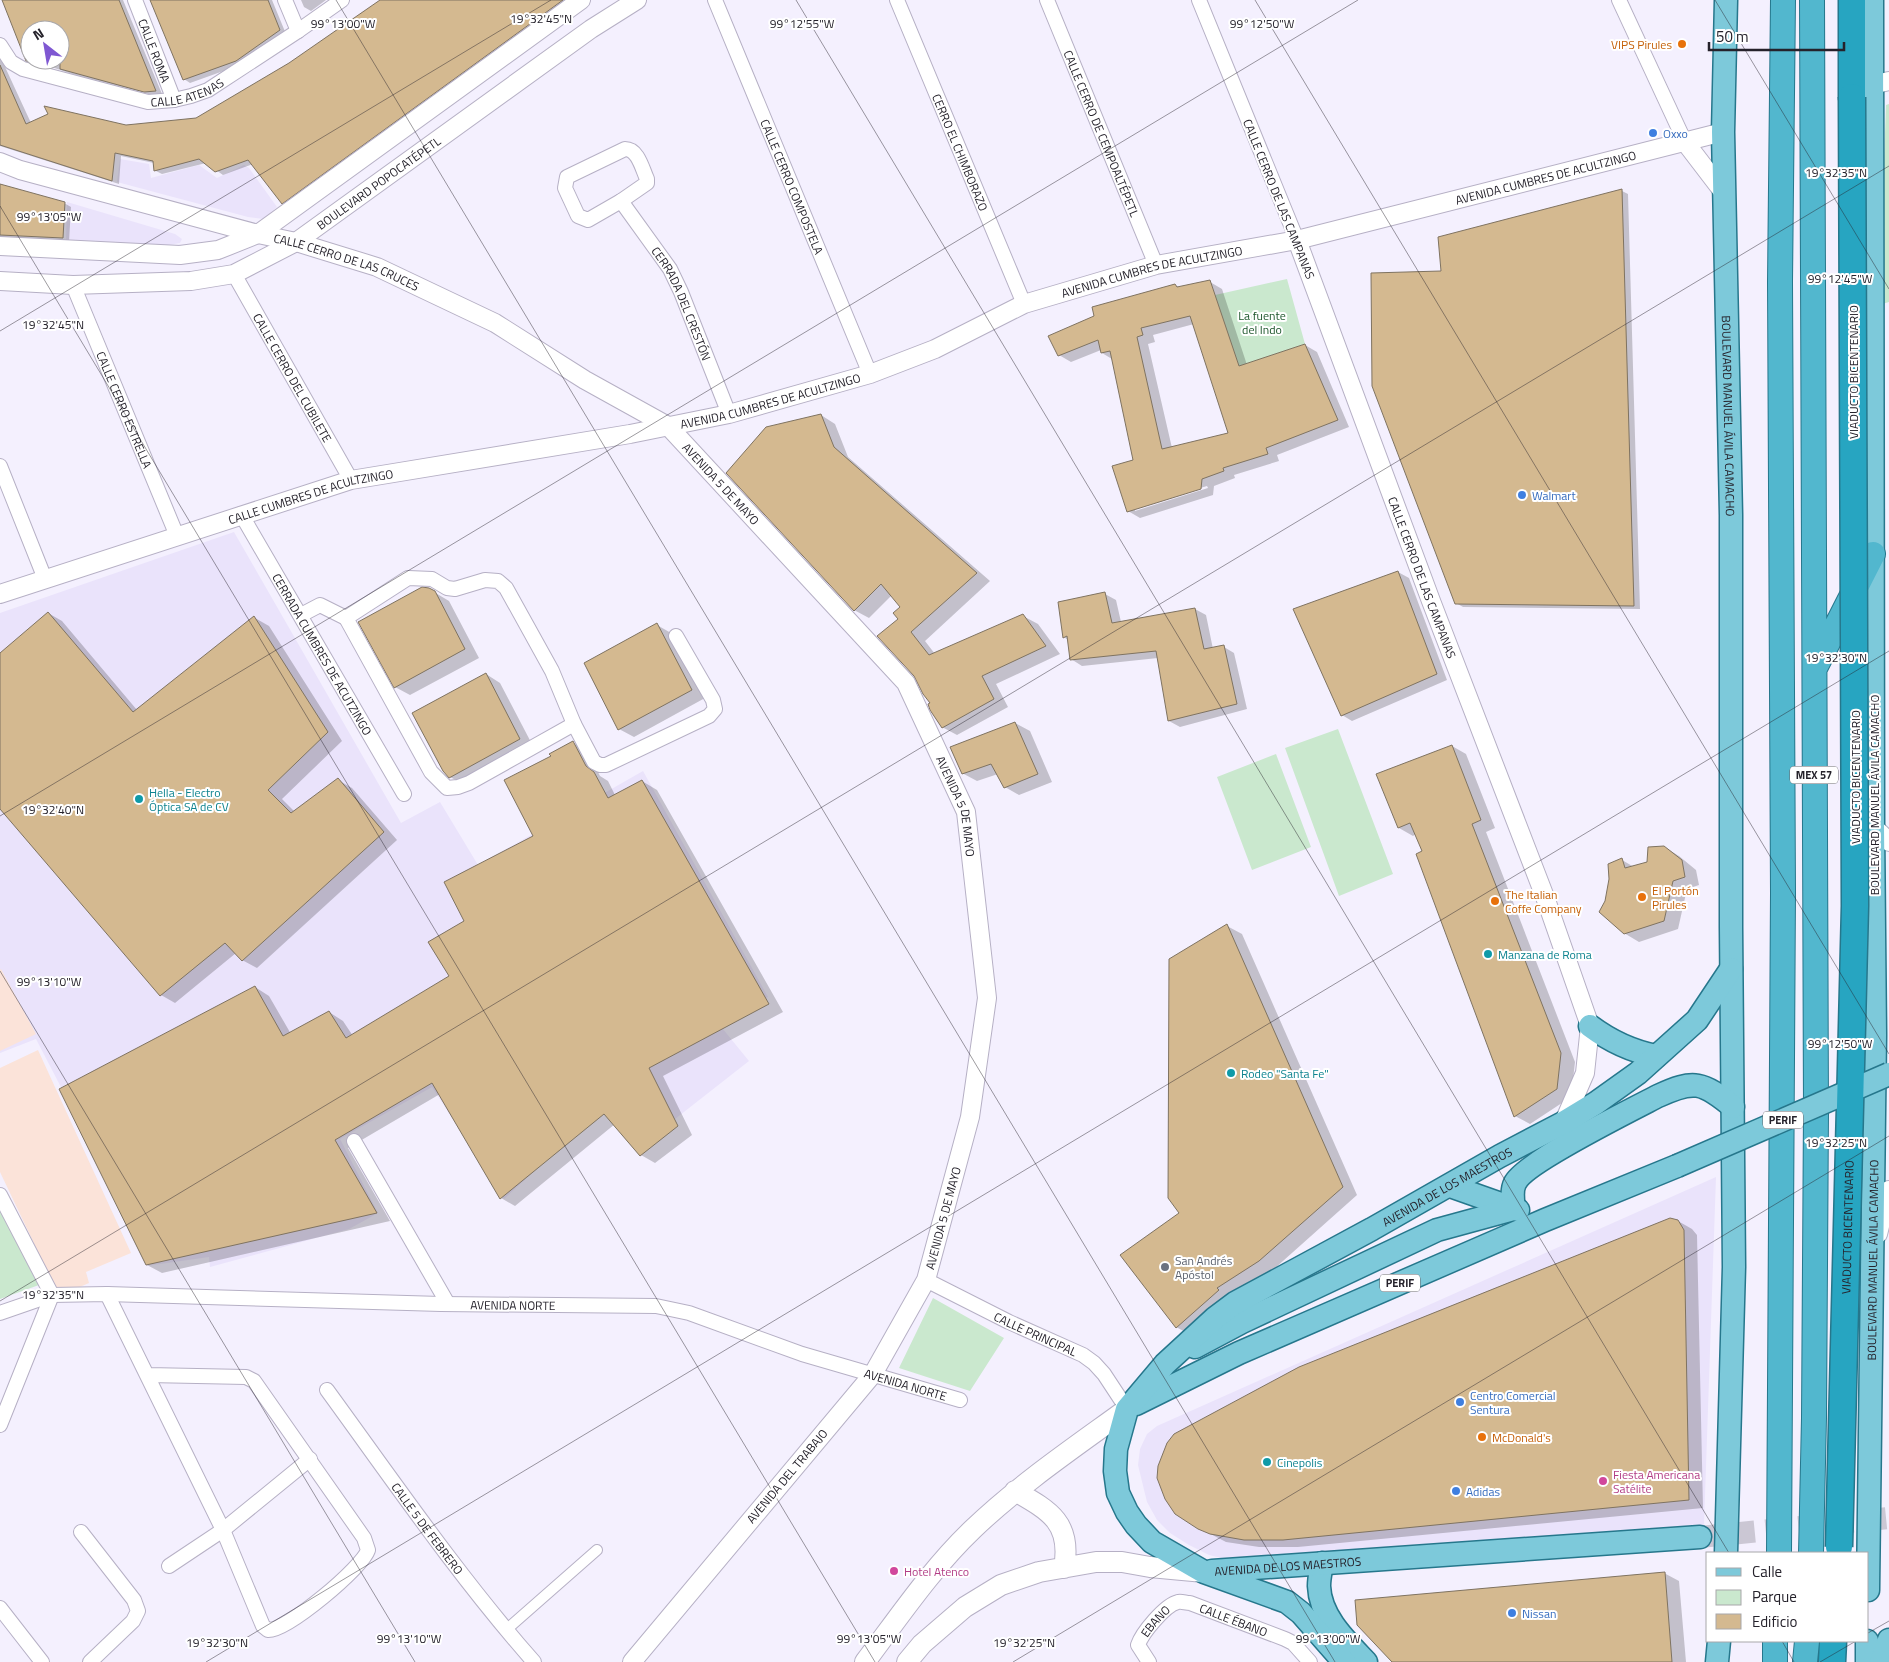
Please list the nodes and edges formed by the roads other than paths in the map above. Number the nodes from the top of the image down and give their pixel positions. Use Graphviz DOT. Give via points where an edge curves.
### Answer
graph roads {
  1 [pos="134,0"];
  2 [pos="285,0"];
  3 [pos="342,0"];
  4 [pos="581,0"];
  5 [pos="637,0"];
  6 [pos="716,0"];
  7 [pos="897,0"];
  8 [pos="1047,0"];
  9 [pos="1199,0"];
  10 [pos="1619,0"];
  11 [pos="1726,0"];
  12 [pos="1782,0"];
  13 [pos="1812,0"];
  14 [pos="1852,0"];
  15 [pos="1872,0"];
  16 [pos="298,32"];
  17 [pos="0,45"];
  18 [pos="1881,83"];
  19 [pos="174,100"];
  20 [pos="1723,132"];
  21 [pos="1685,142"];
  22 [pos="0,162"];
  23 [pos="1724,193"];
  24 [pos="621,201"];
  25 [pos="258,234"];
  26 [pos="1297,240"];
  27 [pos="296,242"];
  28 [pos="0,246"];
  29 [pos="1156,265"];
  30 [pos="234,274"];
  31 [pos="0,281"];
  32 [pos="73,285"];
  33 [pos="1024,304"];
  34 [pos="870,374"];
  35 [pos="729,414"];
  36 [pos="668,426"];
  37 [pos="630,434"];
  38 [pos="0,466"];
  39 [pos="351,480"];
  40 [pos="241,514"];
  41 [pos="177,536"];
  42 [pos="1874,554"];
  43 [pos="45,579"];
  44 [pos="0,594"];
  45 [pos="301,615"];
  46 [pos="346,618"];
  47 [pos="676,636"];
  48 [pos="1813,672"];
  49 [pos="574,724"];
  50 [pos="404,794"];
  51 [pos="1873,826"];
  52 [pos="1889,842"];
  53 [pos="1875,862"];
  54 [pos="1889,892"];
  55 [pos="1732,968"];
  56 [pos="1590,1026"];
  57 [pos="1656,1056"];
  58 [pos="1889,1074"];
  59 [pos="1733,1107"];
  60 [pos="1563,1124"];
  61 [pos="354,1141"];
  62 [pos="1546,1158"];
  63 [pos="1450,1186"];
  64 [pos="1889,1190"];
  65 [pos="0,1195"];
  66 [pos="1514,1209"];
  67 [pos="1545,1220"];
  68 [pos="1872,1258"];
  69 [pos="926,1280"];
  70 [pos="107,1294"];
  71 [pos="52,1295"];
  72 [pos="448,1304"];
  73 [pos="0,1313"];
  74 [pos="1165,1364"];
  75 [pos="872,1374"];
  76 [pos="148,1375"];
  77 [pos="327,1390"];
  78 [pos="960,1400"];
  79 [pos="1127,1409"];
  80 [pos="0,1425"];
  81 [pos="310,1459"];
  82 [pos="1015,1491"];
  83 [pos="223,1530"];
  84 [pos="81,1532"];
  85 [pos="1700,1537"];
  86 [pos="597,1550"];
  87 [pos="1726,1552"];
  88 [pos="1779,1552"];
  89 [pos="1811,1552"];
  90 [pos="1838,1552"];
  91 [pos="1868,1552"];
  92 [pos="1322,1562"];
  93 [pos="169,1566"];
  94 [pos="1064,1568"];
  95 [pos="1204,1572"];
  96 [pos="1178,1602"];
  97 [pos="2,1616"];
  98 [pos="506,1630"];
  99 [pos="1889,1640"];
  100 [pos="1776,1642"];
  101 [pos="1806,1642"];
  102 [pos="1833,1642"];
  103 [pos="1867,1642"];
  104 [pos="42,1662"];
  105 [pos="90,1662"];
  106 [pos="534,1662"];
  107 [pos="632,1662"];
  108 [pos="865,1662"];
  109 [pos="907,1662"];
  110 [pos="1149,1662"];
  111 [pos="1310,1662"];
  112 [pos="1344,1662"];
  113 [pos="1366,1662"];
  114 [pos="1775,1662"];
  115 [pos="1806,1662"];
  116 [pos="1832,1662"];
  117 [pos="1867,1662"];
  118 [pos="1881,1662"];
  1 -- 19 [label="street, CALLE ROMA"];
  2 -- 16 [label="street"];
  3 -- 16 [label="street, CALLE ATENAS"];
  4 -- 25 [label="street"];
  5 -- 27 [label="street, BOULEVARD POPOCATÉPETL" via="591,29"];
  6 -- 34 [label="street, CALLE CERRO COMPOSTELA"];
  7 -- 33 [label="street, CERRO EL CHIMBORAZO"];
  8 -- 29 [label="street, CALLE CERRO DE CEMPOALTÉPETL"];
  9 -- 26 [label="street, CALLE CERRO DE LAS CAMPANAS"];
  10 -- 21 [label="street"];
  11 -- 20 [label="main road, BOULEVARD MANUEL ÁVILA CAMACHO"];
  12 -- 88 [label="highway, MEX 57" via="1783,903"];
  13 -- 48 [label="highway, MEX 57"];
  14 -- 90 [label="highway, VIADUCTO BICENTENARIO, bridge" via="1856,906"];
  15 -- 18 [label="main road, BOULEVARD MANUEL ÁVILA CAMACHO"];
  16 -- 19 [label="street, CALLE ATENAS" via="208,90"];
  17 -- 19 [label="street, CALLE ATENAS" via="11,62 24,69 148,102"];
  18 -- 42 [label="main road, BOULEVARD MANUEL ÁVILA CAMACHO"];
  20 -- 21 [label="street, AVENIDA CUMBRES DE ACULTZINGO"];
  20 -- 23 [label="main road, BOULEVARD MANUEL ÁVILA CAMACHO"];
  21 -- 23 [label="street"];
  21 -- 26 [label="street, AVENIDA CUMBRES DE ACULTZINGO"];
  22 -- 25 [label="street, CALLE CERRO DE LAS CRUCES"];
  23 -- 55 [label="main road, BOULEVARD MANUEL ÁVILA CAMACHO" via="1731,515"];
  24 -- 24 [label="street" via="647,183 631,149 625,149 567,178 565,182 565,188 582,219 588,220"];
  24 -- 35 [label="street, CERRADA DEL CRESTÓN" via="670,269 682,292"];
  25 -- 27 [label="street, CALLE CERRO DE LAS CRUCES"];
  25 -- 28 [label="street" via="218,250 180,255"];
  26 -- 29 [label="street, AVENIDA CUMBRES DE ACULTZINGO"];
  26 -- 56 [label="street, CALLE CERRO DE LAS CAMPANAS" via="1545,896"];
  27 -- 30 [label="street, BOULEVARD POPOCATÉPETL"];
  27 -- 36 [label="street, CALLE CERRO DE LAS CRUCES" via="377,267 496,323 585,380"];
  29 -- 33 [label="street, AVENIDA CUMBRES DE ACULTZINGO"];
  30 -- 32 [label="street, BOULEVARD POPOCATÉPETL" via="191,281"];
  30 -- 39 [label="street, CALLE CERRO DEL CUBILETE"];
  31 -- 32 [label="street, BOULEVARD POPOCATÉPETL"];
  32 -- 41 [label="street, CALLE CERRO ESTRELLA"];
  33 -- 34 [label="street, AVENIDA CUMBRES DE ACULTZINGO" via="935,349"];
  34 -- 35 [label="street, AVENIDA CUMBRES DE ACULTZINGO"];
  35 -- 36 [label="street, AVENIDA CUMBRES DE ACULTZINGO"];
  36 -- 37 [label="street, AVENIDA CUMBRES DE ACULTZINGO"];
  36 -- 69 [label="street, AVENIDA 5 DE MAYO" via="906,683 966,812 987,998 970,1118"];
  37 -- 39 [label="street, CALLE CUMBRES DE ACULTZINGO"];
  38 -- 43 [label="street"];
  39 -- 40 [label="street, CALLE CUMBRES DE ACULTZINGO"];
  40 -- 41 [label="street, CALLE CUMBRES DE ACULTZINGO"];
  40 -- 45 [label="street, CERRADA CUMBRES DE ACUTZINGO"];
  41 -- 43 [label="street, CALLE CUMBRES DE ACULTZINGO"];
  42 -- 48 [label="highway"];
  42 -- 51 [label="main road, BOULEVARD MANUEL ÁVILA CAMACHO"];
  43 -- 44 [label="street, CALLE CUMBRES DE ACULTZINGO"];
  45 -- 46 [label="street" via="320,605"];
  45 -- 50 [label="street, CERRADA CUMBRES DE ACUTZINGO"];
  46 -- 49 [label="street" via="408,578 432,579 446,588 455,589 485,580 498,581 506,588 552,671"];
  46 -- 49 [label="street" via="431,772 447,788 469,783"];
  47 -- 49 [label="street" via="713,700 714,709 709,716 606,765 594,762"];
  48 -- 89 [label="highway, MEX 57" via="1816,1121"];
  51 -- 52 [label="street"];
  51 -- 53 [label="main road, BOULEVARD MANUEL ÁVILA CAMACHO"];
  53 -- 54 [label="main road"];
  53 -- 68 [label="main road, BOULEVARD MANUEL ÁVILA CAMACHO"];
  55 -- 57 [label="main road, AVENIDA DE LOS MAESTROS" via="1697,1020"];
  55 -- 59 [label="main road, BOULEVARD MANUEL ÁVILA CAMACHO"];
  56 -- 57 [label="main road" via="1629,1049"];
  56 -- 60 [label="street, CALLE CERRO DE LAS CAMPANAS" via="1585,1073"];
  57 -- 60 [label="main road, AVENIDA DE LOS MAESTROS" via="1638,1073"];
  58 -- 67 [label="main road, AVENIDA DE LOS MAESTROS / PERIF, bridge"];
  59 -- 62 [label="main road" via="1714,1091 1698,1084 1677,1087"];
  59 -- 87 [label="main road, BOULEVARD MANUEL ÁVILA CAMACHO" via="1734,1267"];
  60 -- 62 [label="street, CALLE CERRO DE LAS CAMPANAS"];
  60 -- 63 [label="main road, AVENIDA DE LOS MAESTROS"];
  61 -- 72 [label="street"];
  62 -- 66 [label="main road" via="1515,1182"];
  63 -- 66 [label="main road"];
  63 -- 74 [label="main road, AVENIDA DE LOS MAESTROS" via="1235,1303"];
  64 -- 68 [label="street"];
  65 -- 71 [label="street"];
  66 -- 67 [label="main road"];
  66 -- 74 [label="main road" via="1437,1230 1242,1322"];
  67 -- 79 [label="main road, AVENIDA DE LOS MAESTROS / PERIF" via="1239,1353"];
  68 -- 91 [label="main road, BOULEVARD MANUEL ÁVILA CAMACHO"];
  69 -- 75 [label="street, AVENIDA DEL TRABAJO"];
  69 -- 79 [label="street, CALLE PRINCIPAL" via="1009,1322 1083,1354 1104,1374"];
  70 -- 71 [label="street, AVENIDA NORTE"];
  70 -- 72 [label="street, AVENIDA NORTE"];
  70 -- 76 [label="street"];
  71 -- 73 [label="street, AVENIDA NORTE"];
  71 -- 80 [label="street"];
  72 -- 75 [label="street, AVENIDA NORTE" via="656,1306 689,1313 802,1354"];
  74 -- 79 [label="main road, AVENIDA DE LOS MAESTROS"];
  75 -- 78 [label="street, AVENIDA NORTE"];
  75 -- 107 [label="street, AVENIDA DEL TRABAJO"];
  76 -- 81 [label="street" via="251,1378"];
  76 -- 83 [label="street"];
  77 -- 98 [label="street, CALLE 5 DE FEBRERO"];
  79 -- 82 [label="main road, AVENIDA DE LOS MAESTROS"];
  79 -- 95 [label="main road" via="1116,1449 1118,1493 1127,1512 1152,1542"];
  81 -- 83 [label="street"];
  81 -- 83 [label="street" via="364,1538 368,1550 363,1560 314,1605 279,1628 268,1630 263,1626"];
  82 -- 94 [label="main road" via="1055,1517 1064,1532 1067,1552"];
  82 -- 108 [label="main road, AVENIDA DE LOS MAESTROS" via="972,1529 934,1571"];
  83 -- 93 [label="street"];
  84 -- 105 [label="street" via="134,1600 138,1611 133,1621"];
  85 -- 92 [label="main road, AVENIDA DE LOS MAESTROS"];
  86 -- 98 [label="street"];
  92 -- 95 [label="main road, AVENIDA DE LOS MAESTROS"];
  92 -- 113 [label="main road" via="1319,1587 1323,1606 1331,1622"];
  94 -- 95 [label="main road, AVENIDA DE LOS MAESTROS" via="1096,1562 1122,1562 1150,1568"];
  94 -- 109 [label="main road, AVENIDA DE LOS MAESTROS" via="1002,1584 965,1606 922,1644"];
  95 -- 112 [label="main road" via="1287,1602 1301,1613"];
  96 -- 110 [label="street, EBANO" via="1166,1609 1141,1636 1138,1645"];
  96 -- 111 [label="street, CALLE ÉBANO" via="1190,1603 1293,1643"];
  97 -- 104 [label="street"];
  98 -- 106 [label="street, CALLE 5 DE FEBRERO"];
  99 -- 118 [label="main road"];
  100 -- 114 [label="highway"];
  101 -- 115 [label="highway"];
  102 -- 116 [label="highway"];
  103 -- 117 [label="main road"];
}
